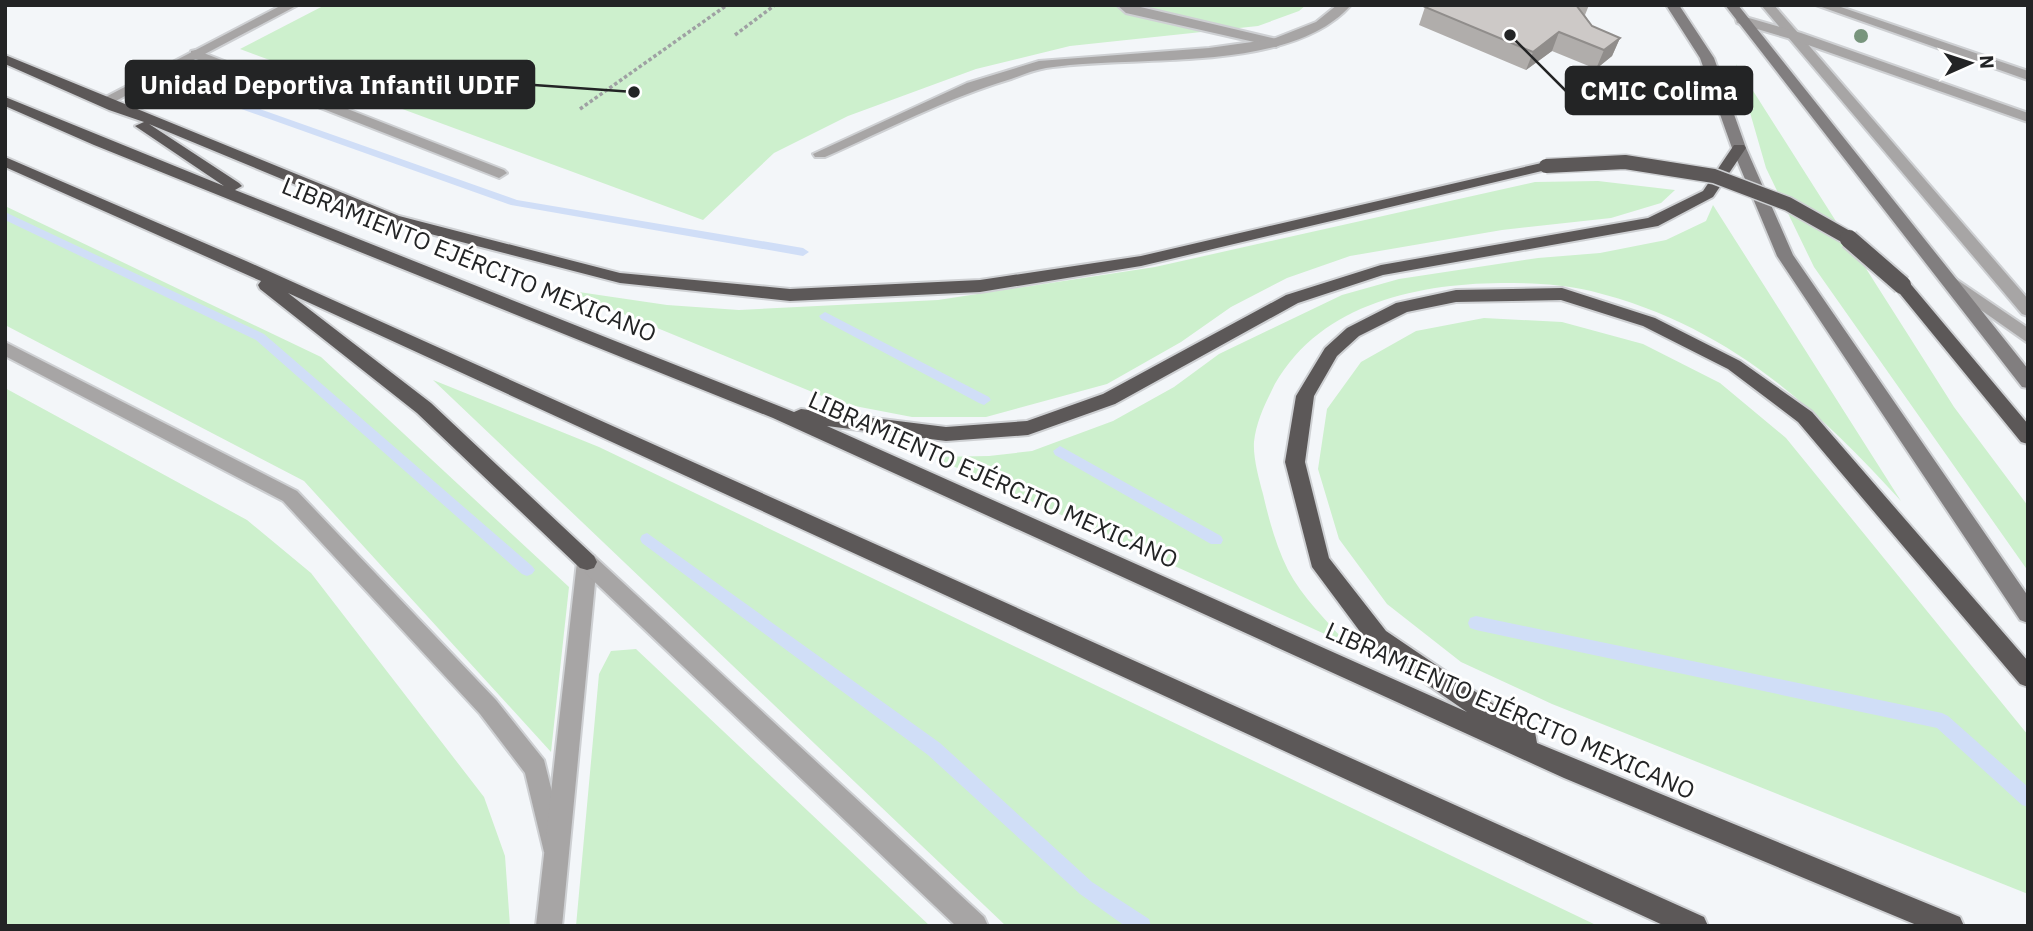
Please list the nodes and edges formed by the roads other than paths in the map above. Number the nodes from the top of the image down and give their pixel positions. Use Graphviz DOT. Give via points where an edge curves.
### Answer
graph roads {
  1 [pos="292,5"];
  2 [pos="1123,5"];
  3 [pos="1672,5"];
  4 [pos="1731,5"];
  5 [pos="1767,5"];
  6 [pos="1822,5"];
  7 [pos="1340,6"];
  8 [pos="1742,20"];
  9 [pos="1796,36"];
  10 [pos="1276,43"];
  11 [pos="196,54"];
  12 [pos="5,59"];
  13 [pos="2028,76"];
  14 [pos="5,101"];
  15 [pos="105,101"];
  16 [pos="2028,118"];
  17 [pos="1739,148"];
  18 [pos="820,154"];
  19 [pos="5,161"];
  20 [pos="499,173"];
  21 [pos="267,208"];
  22 [pos="240,265"];
  23 [pos="1943,275"];
  24 [pos="2028,310"];
  25 [pos="2028,337"];
  26 [pos="5,348"];
  27 [pos="2028,382"];
  28 [pos="780,413"];
  29 [pos="2028,437"];
  30 [pos="587,562"];
  31 [pos="2028,614"];
  32 [pos="2028,677"];
  33 [pos="1572,770"];
  34 [pos="557,863"];
  35 [pos="549,926"];
  36 [pos="975,926"];
  37 [pos="1695,926"];
  38 [pos="1951,926"];
  1 -- 11 [label="street"];
  2 -- 10 [label="street"];
  3 -- 17 [label="main road" via="1707,58"];
  4 -- 8 [label="main road"];
  5 -- 9 [label="street"];
  6 -- 13 [label="street"];
  7 -- 10 [label="street" via="1321,25"];
  8 -- 9 [label="street"];
  8 -- 23 [label="main road"];
  9 -- 16 [label="street"];
  9 -- 24 [label="street"];
  10 -- 18 [label="street" via="1044,64 972,86"];
  11 -- 15 [label="street"];
  11 -- 20 [label="lane"];
  12 -- 15 [label="highway"];
  14 -- 21 [label="highway, LIBRAMIENTO EJÉRCITO MEXICANO"];
  15 -- 21 [label="highway"];
  15 -- 29 [label="highway, bridge" via="394,220 620,278 789,295 980,286 1141,261 1545,166 1625,162 1714,176 1788,204 1855,242 1902,285"];
  17 -- 28 [label="highway" via="1708,194 1652,222 1381,270 1292,299 1109,399 1028,428 946,434"];
  17 -- 31 [label="main road" via="1785,256"];
  19 -- 22 [label="highway"];
  21 -- 28 [label="highway, LIBRAMIENTO EJÉRCITO MEXICANO"];
  22 -- 30 [label="highway" via="424,408"];
  22 -- 37 [label="highway"];
  23 -- 25 [label="street"];
  23 -- 27 [label="main road"];
  26 -- 34 [label="street" via="290,496 488,706 536,768"];
  28 -- 33 [label="highway, LIBRAMIENTO EJÉRCITO MEXICANO"];
  30 -- 34 [label="street"];
  30 -- 36 [label="street"];
  32 -- 33 [label="highway" via="1805,417 1734,365 1649,322 1562,294 1456,296 1402,307 1353,332 1331,352 1305,396 1295,462 1320,561 1378,638"];
  33 -- 38 [label="highway, LIBRAMIENTO EJÉRCITO MEXICANO"];
  34 -- 35 [label="street"];
}
